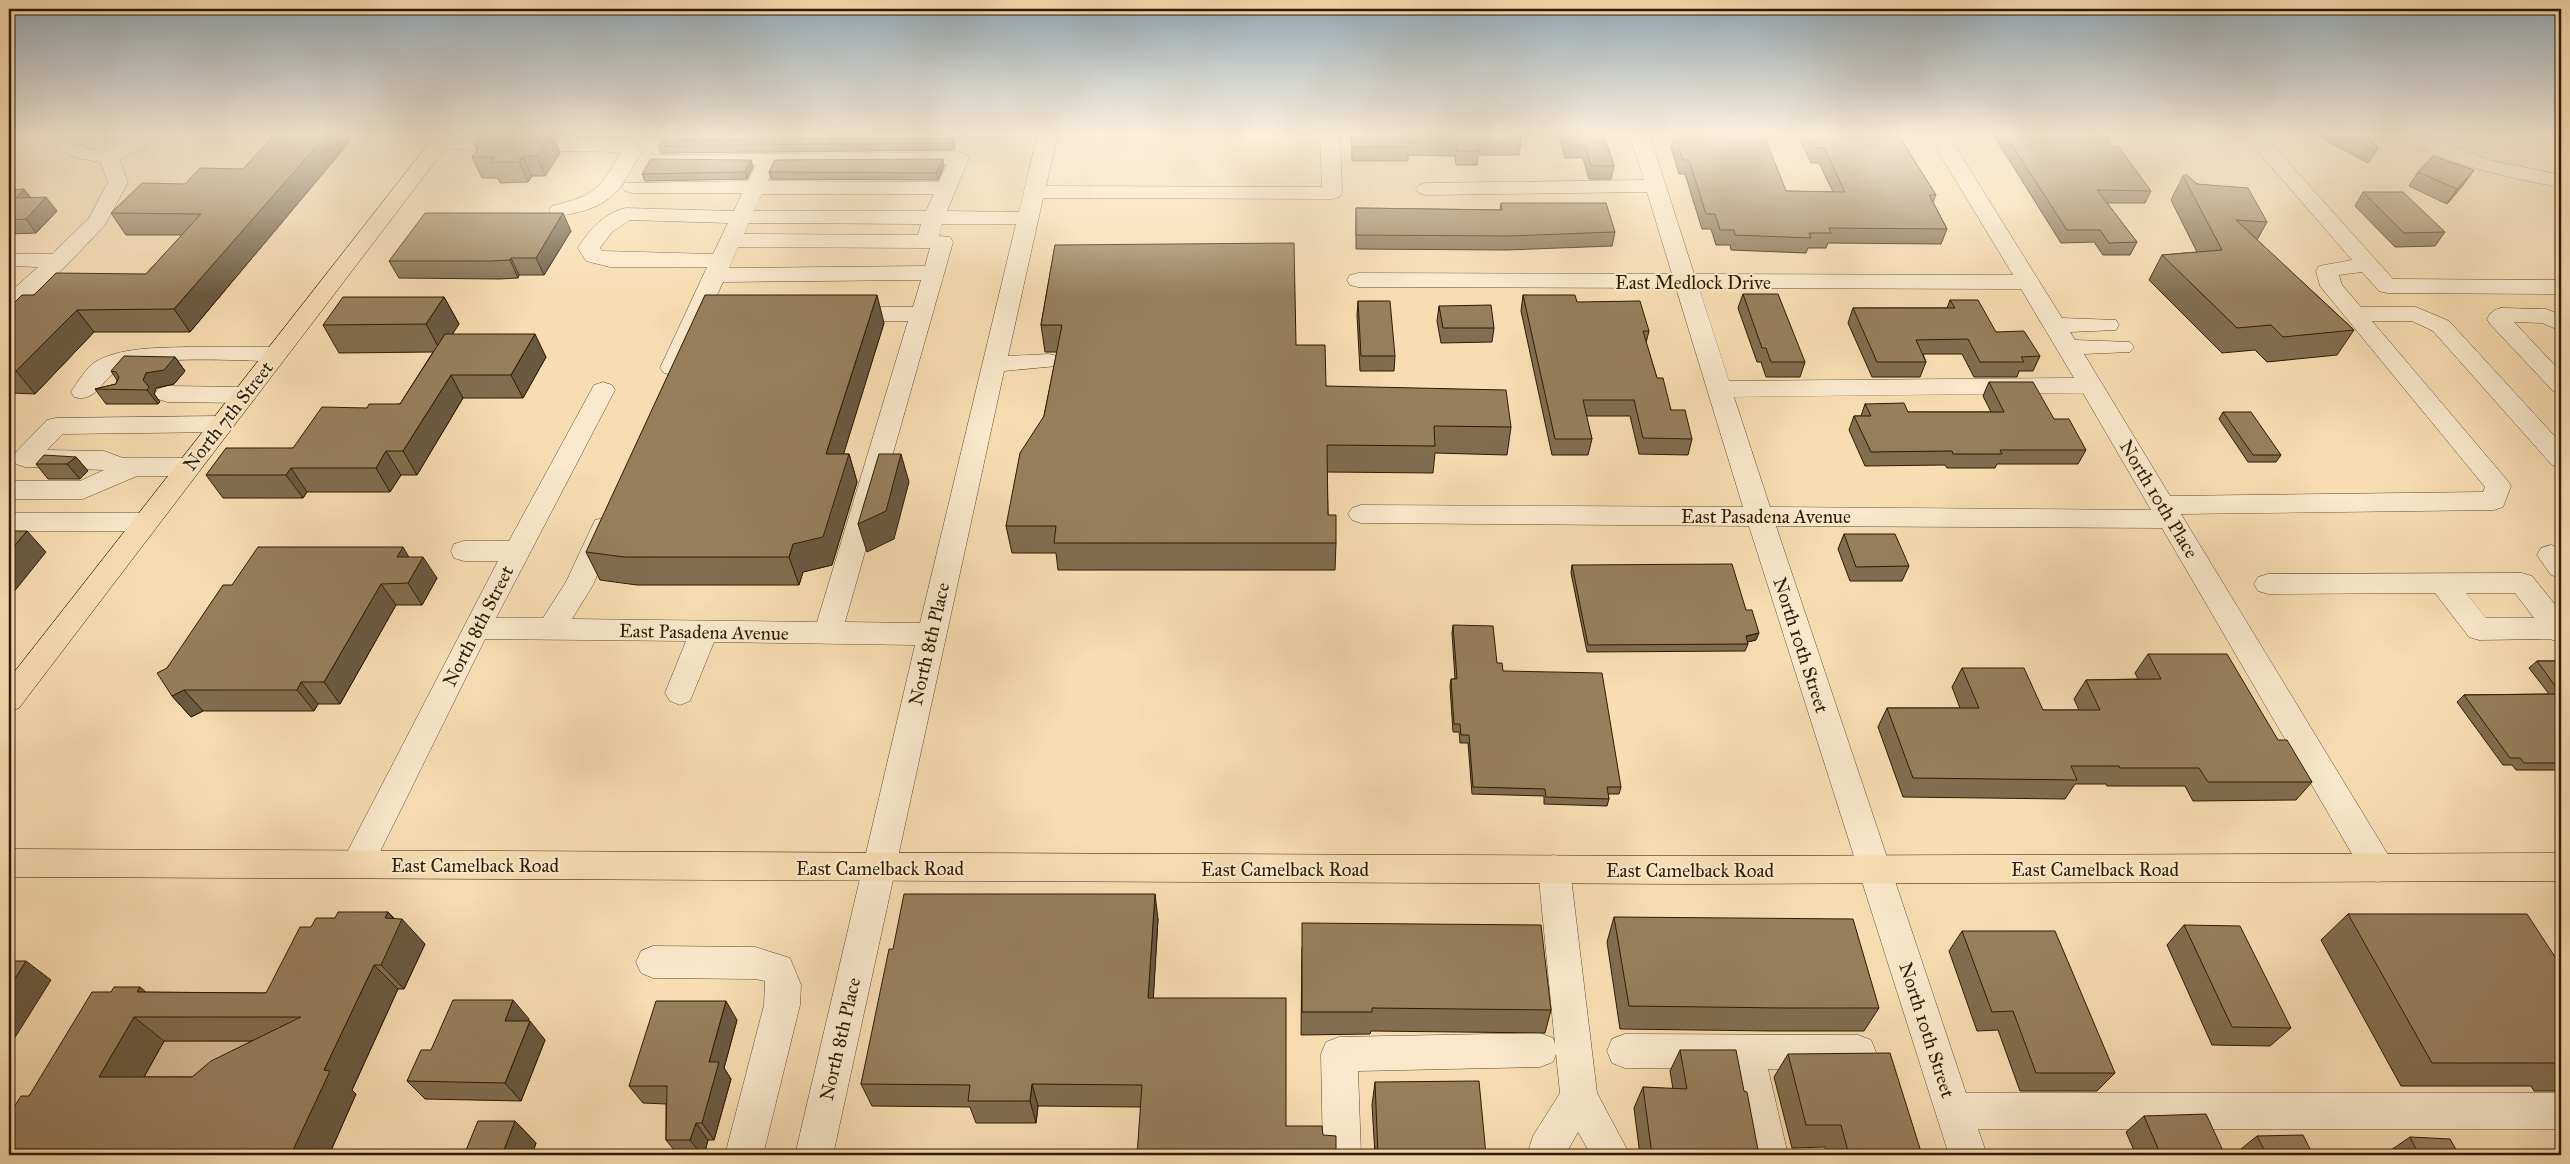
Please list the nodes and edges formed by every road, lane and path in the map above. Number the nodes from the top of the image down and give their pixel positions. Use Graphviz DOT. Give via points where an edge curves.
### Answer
graph roads {
  1 [pos="115,187"];
  2 [pos="405,187"];
  3 [pos="611,187"];
  4 [pos="756,187"];
  5 [pos="817,187"];
  6 [pos="1035,187"];
  7 [pos="1332,187"];
  8 [pos="1555,187"];
  9 [pos="1656,187"];
  10 [pos="1971,187"];
  11 [pos="2300,187"];
  12 [pos="948,188"];
  13 [pos="1426,189"];
  14 [pos="1031,205"];
  15 [pos="559,210"];
  16 [pos="741,217"];
  17 [pos="932,219"];
  18 [pos="729,240"];
  19 [pos="927,242"];
  20 [pos="9,260"];
  21 [pos="58,261"];
  22 [pos="2368,264"];
  23 [pos="717,268"];
  24 [pos="934,273"];
  25 [pos="1358,280"];
  26 [pos="1686,282"];
  27 [pos="2029,282"];
  28 [pos="2561,287"];
  29 [pos="9,304"];
  30 [pos="696,313"];
  31 [pos="725,313"];
  32 [pos="824,314"];
  33 [pos="922,314"];
  34 [pos="2354,314"];
  35 [pos="2560,323"];
  36 [pos="2054,325"];
  37 [pos="2108,325"];
  38 [pos="2068,347"];
  39 [pos="2122,347"];
  40 [pos="276,354"];
  41 [pos="1049,361"];
  42 [pos="994,364"];
  43 [pos="2090,385"];
  44 [pos="665,386"];
  45 [pos="2561,386"];
  46 [pos="1720,389"];
  47 [pos="603,390"];
  48 [pos="108,392"];
  49 [pos="166,394"];
  50 [pos="245,395"];
  51 [pos="222,424"];
  52 [pos="2561,459"];
  53 [pos="17,466"];
  54 [pos="133,467"];
  55 [pos="189,467"];
  56 [pos="9,490"];
  57 [pos="614,503"];
  58 [pos="2166,512"];
  59 [pos="1361,514"];
  60 [pos="1760,515"];
  61 [pos="9,522"];
  62 [pos="146,522"];
  63 [pos="464,551"];
  64 [pos="517,551"];
  65 [pos="2268,584"];
  66 [pos="2443,584"];
  67 [pos="476,628"];
  68 [pos="551,630"];
  69 [pos="2560,630"];
  70 [pos="704,632"];
  71 [pos="827,634"];
  72 [pos="931,634"];
  73 [pos="680,694"];
  74 [pos="9,700"];
  75 [pos="9,863"];
  76 [pos="357,864"];
  77 [pos="2561,867"];
  78 [pos="879,868"];
  79 [pos="2378,868"];
  80 [pos="1554,869"];
  81 [pos="1876,870"];
  82 [pos="653,962"];
  83 [pos="1540,1050"];
  84 [pos="1625,1051"];
  85 [pos="1746,1051"];
  86 [pos="1858,1052"];
  87 [pos="1579,1097"];
  88 [pos="1953,1111"];
  89 [pos="2561,1111"];
  90 [pos="744,1155"];
  91 [pos="814,1155"];
  92 [pos="1342,1155"];
  93 [pos="1546,1155"];
  94 [pos="1611,1155"];
  95 [pos="1769,1155"];
  96 [pos="1968,1155"];
  1 -- 21 [label="street" via="98,221"];
  2 -- 40 [label="main road, North 7th Street"];
  3 -- 15 [label="street" via="587,204"];
  4 -- 16 [label="street"];
  5 -- 12 [label="street"];
  6 -- 14 [label="street, North 8th Place"];
  7 -- 14 [label="street" via="1332,193"];
  8 -- 13 [label="street"];
  9 -- 26 [label="street, North 10th Street"];
  10 -- 27 [label="street, North 10th Place"];
  11 -- 22 [label="street"];
  12 -- 17 [label="street"];
  14 -- 17 [label="street"];
  14 -- 42 [label="street, North 8th Place"];
  16 -- 17 [label="street"];
  16 -- 18 [label="street"];
  16 -- 23 [label="street" via="626,214 597,234 589,248 594,256 610,260"];
  17 -- 19 [label="street"];
  18 -- 19 [label="street"];
  18 -- 23 [label="street"];
  19 -- 24 [label="street" via="942,242"];
  20 -- 21 [label="street"];
  21 -- 29 [label="street"];
  22 -- 28 [label="street" via="2387,286"];
  22 -- 34 [label="street" via="2326,271 2331,286"];
  23 -- 24 [label="street"];
  23 -- 30 [label="street"];
  24 -- 33 [label="street"];
  25 -- 26 [label="street, East Medlock Drive"];
  26 -- 27 [label="street, East Medlock Drive"];
  26 -- 46 [label="street, North 10th Street"];
  27 -- 36 [label="street, North 10th Place"];
  30 -- 31 [label="street"];
  30 -- 44 [label="street"];
  32 -- 33 [label="street"];
  33 -- 71 [label="street"];
  34 -- 52 [label="street" via="2416,314 2441,326"];
  34 -- 58 [label="street, East Pasadena Avenue" via="2498,486 2494,501"];
  35 -- 45 [label="street" via="2546,316 2501,315 2498,319"];
  36 -- 37 [label="street"];
  36 -- 38 [label="street, North 10th Place"];
  38 -- 39 [label="street"];
  38 -- 43 [label="street, North 10th Place"];
  40 -- 48 [label="street" via="169,355 133,359 104,368 83,392"];
  40 -- 50 [label="main road, North 7th Street"];
  41 -- 42 [label="street"];
  42 -- 72 [label="street, North 8th Place"];
  43 -- 46 [label="street"];
  43 -- 58 [label="street, North 10th Place"];
  46 -- 60 [label="street, North 10th Street"];
  47 -- 64 [label="street, North 8th Street"];
  49 -- 50 [label="street"];
  50 -- 51 [label="main road, North 7th Street"];
  51 -- 53 [label="street" via="56,426"];
  51 -- 55 [label="main road, North 7th Street"];
  53 -- 54 [label="street" via="104,460 120,467"];
  54 -- 55 [label="street"];
  54 -- 56 [label="street" via="83,490"];
  55 -- 62 [label="main road, North 7th Street"];
  57 -- 68 [label="street" via="579,585"];
  58 -- 60 [label="street, East Pasadena Avenue"];
  58 -- 79 [label="street, North 10th Place"];
  59 -- 60 [label="street, East Pasadena Avenue"];
  60 -- 81 [label="street, North 10th Street"];
  61 -- 62 [label="street"];
  62 -- 74 [label="main road, North 7th Street"];
  63 -- 64 [label="street"];
  64 -- 67 [label="street, North 8th Street"];
  65 -- 66 [label="street"];
  66 -- 69 [label="street" via="2479,629"];
  66 -- 69 [label="street" via="2522,583"];
  67 -- 68 [label="street, East Pasadena Avenue"];
  67 -- 76 [label="street, North 8th Street"];
  68 -- 70 [label="street, East Pasadena Avenue"];
  70 -- 71 [label="street, East Pasadena Avenue"];
  70 -- 73 [label="street"];
  71 -- 72 [label="street, East Pasadena Avenue"];
  72 -- 78 [label="street, North 8th Place"];
  75 -- 76 [label="main road, East Camelback Road"];
  76 -- 78 [label="main road, East Camelback Road"];
  77 -- 79 [label="main road, East Camelback Road"];
  78 -- 80 [label="main road, East Camelback Road"];
  78 -- 91 [label="street, North 8th Place"];
  79 -- 81 [label="main road, East Camelback Road"];
  80 -- 81 [label="main road, East Camelback Road"];
  80 -- 87 [label="street"];
  81 -- 88 [label="street, North 10th Street"];
  82 -- 90 [label="street" via="755,963 778,969 784,985 782,1005"];
  83 -- 92 [label="street" via="1339,1054"];
  84 -- 85 [label="street"];
  85 -- 86 [label="street"];
  85 -- 95 [label="street"];
  87 -- 93 [label="street" via="1546,1149"];
  87 -- 94 [label="street"];
  88 -- 89 [label="street"];
  88 -- 96 [label="street, North 10th Street"];
}
